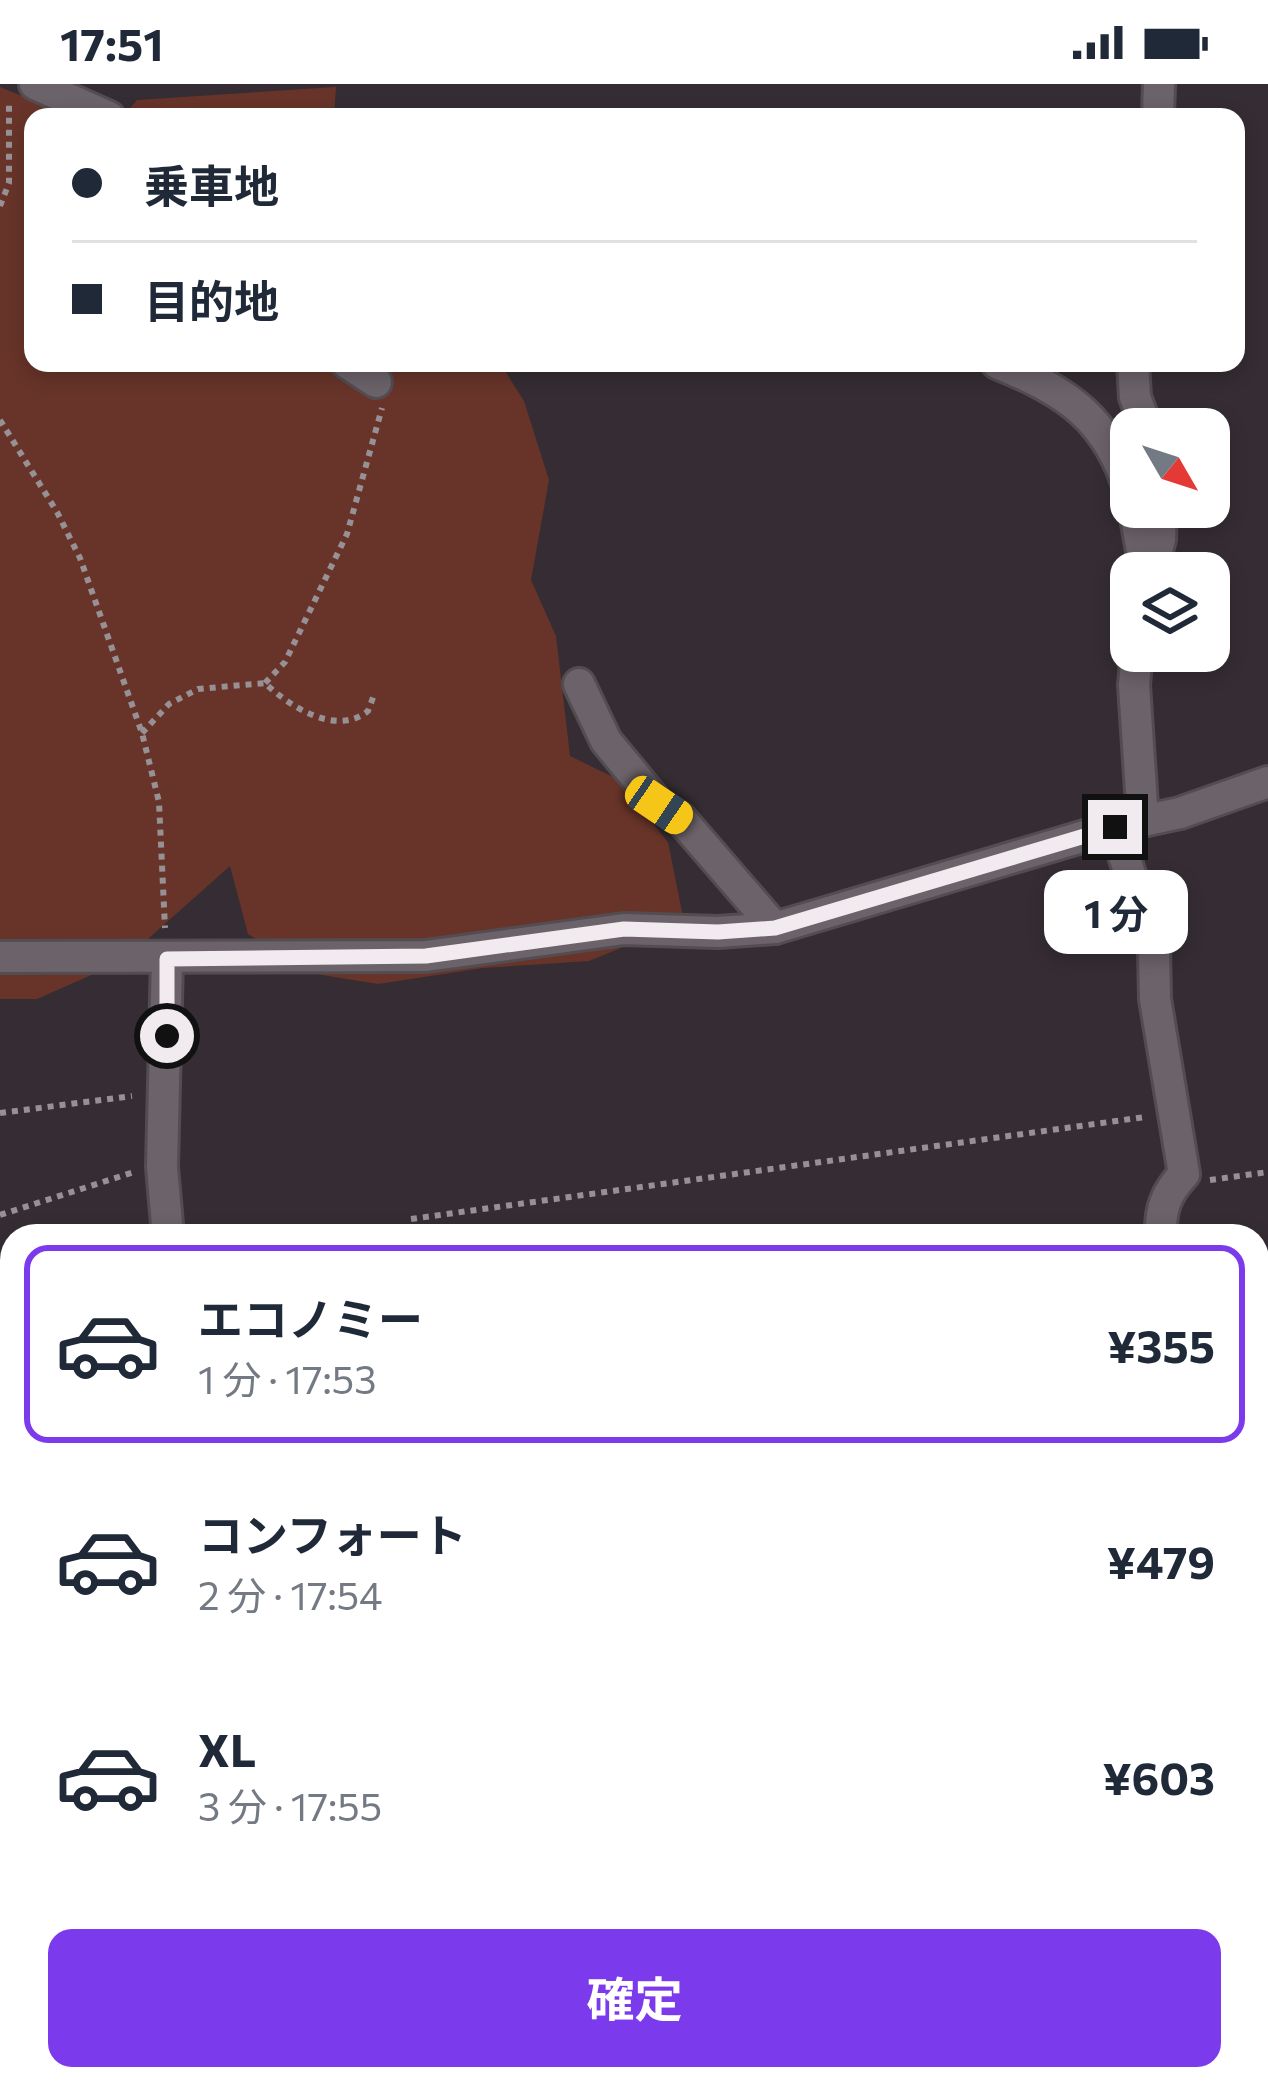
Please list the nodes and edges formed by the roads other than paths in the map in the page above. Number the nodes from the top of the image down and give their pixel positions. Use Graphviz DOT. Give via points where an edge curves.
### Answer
graph roads {
  1 [pos="22,85"];
  2 [pos="85,108"];
  3 [pos="361,372"];
  4 [pos="1018,372"];
  5 [pos="1133,372"];
  6 [pos="376,382"];
  7 [pos="1139,408"];
  8 [pos="1110,444"];
  9 [pos="1135,672"];
  10 [pos="579,684"];
  11 [pos="1268,782"];
  12 [pos="1129,824"];
  13 [pos="775,928"];
  14 [pos="0,957"];
  15 [pos="167,959"];
  16 [pos="167,1224"];
  17 [pos="1161,1224"];
  1 -- 2 [label="street"];
  3 -- 6 [label="street"];
  4 -- 8 [label="street" via="1062,392"];
  5 -- 7 [label="street"];
  9 -- 12 [label="street"];
  10 -- 13 [label="street" via="606,741"];
  11 -- 12 [label="street"];
  12 -- 13 [label="street"];
  12 -- 17 [label="street" via="1184,1174 1170,1189"];
  13 -- 15 [label="street" via="624,929 426,956"];
  14 -- 15 [label="street"];
  15 -- 16 [label="street"];
}
